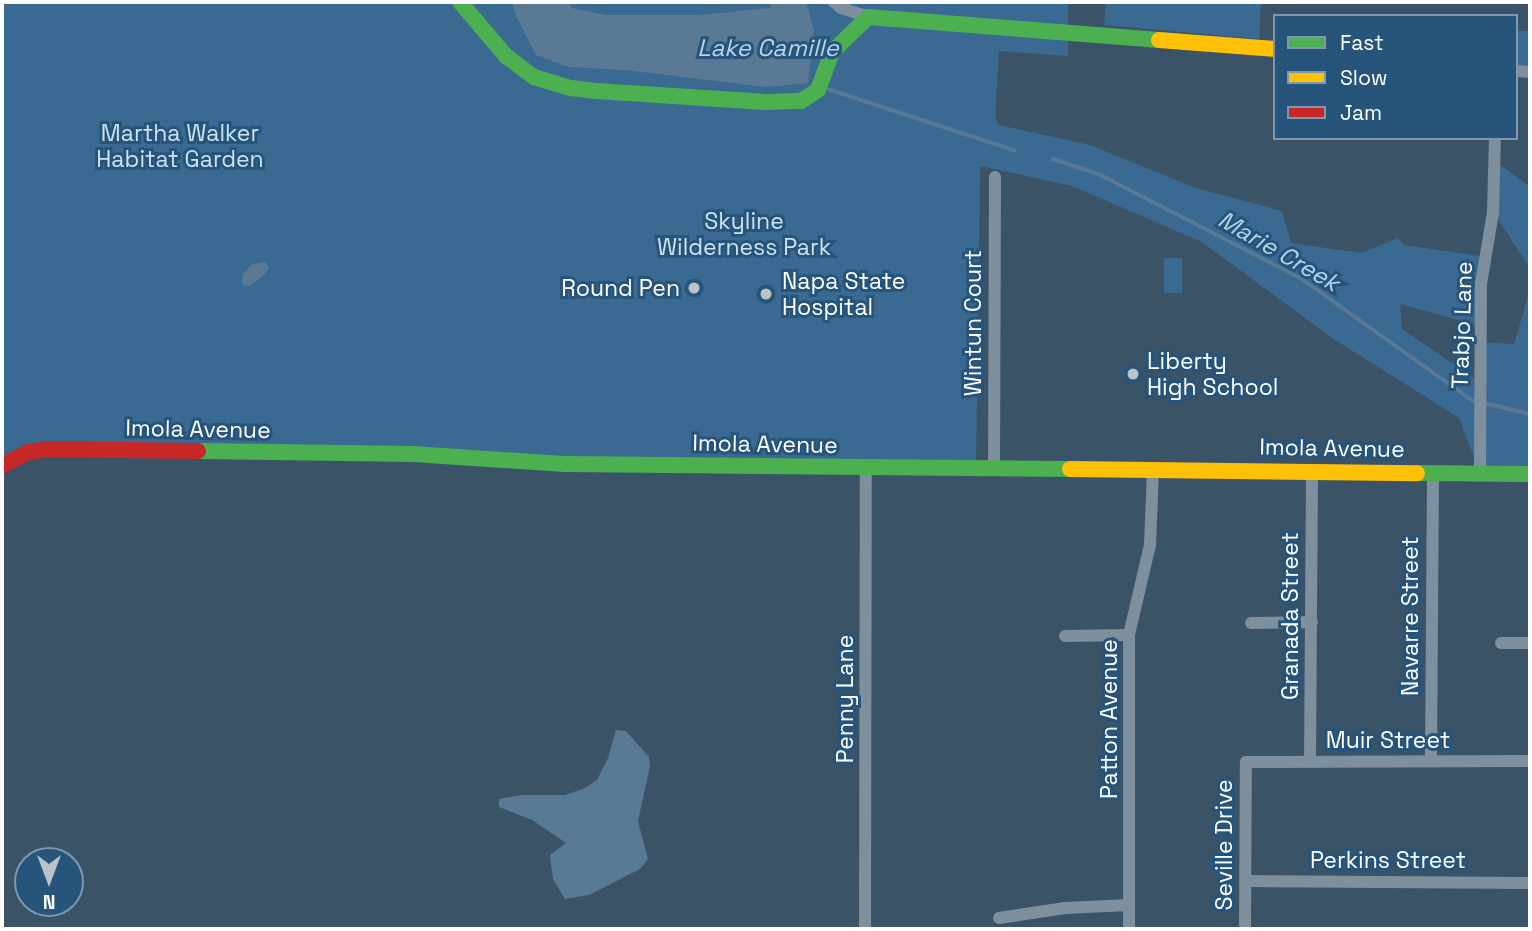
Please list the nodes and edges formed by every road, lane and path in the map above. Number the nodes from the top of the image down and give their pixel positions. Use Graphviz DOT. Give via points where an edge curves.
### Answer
graph roads {
  1 [pos="460,2"];
  2 [pos="834,2"];
  3 [pos="868,17"];
  4 [pos="1273,49"];
  5 [pos="1495,140"];
  6 [pos="995,177"];
  7 [pos="3,466"];
  8 [pos="866,468"];
  9 [pos="994,469"];
  10 [pos="1153,470"];
  11 [pos="1312,471"];
  12 [pos="1433,472"];
  13 [pos="1480,473"];
  14 [pos="1530,474"];
  15 [pos="1311,622"];
  16 [pos="1251,623"];
  17 [pos="1129,635"];
  18 [pos="1065,636"];
  19 [pos="1501,643"];
  20 [pos="1530,643"];
  21 [pos="1310,761"];
  22 [pos="1431,761"];
  23 [pos="1530,761"];
  24 [pos="1246,762"];
  25 [pos="1245,881"];
  26 [pos="1530,883"];
  27 [pos="1129,905"];
  28 [pos="999,918"];
  29 [pos="865,929"];
  30 [pos="1129,929"];
  31 [pos="1245,929"];
  1 -- 3 [label="street" via="506,57 534,76 584,89 767,103 801,101 818,90 832,52"];
  2 -- 3 [label="street"];
  3 -- 4 [label="street"];
  5 -- 13 [label="street, Trabjo Lane" via="1493,212 1481,284"];
  6 -- 9 [label="street, Wintun Court"];
  7 -- 8 [label="street, Imola Avenue" via="21,454 47,449"];
  8 -- 9 [label="street, Imola Avenue"];
  8 -- 29 [label="street, Penny Lane"];
  9 -- 10 [label="street, Imola Avenue"];
  10 -- 11 [label="street, Imola Avenue"];
  10 -- 17 [label="street, Patton Avenue" via="1150,545"];
  11 -- 12 [label="street, Imola Avenue"];
  11 -- 15 [label="street, Granada Street"];
  12 -- 13 [label="street, Imola Avenue"];
  12 -- 22 [label="street, Navarre Street"];
  13 -- 14 [label="street, Imola Avenue"];
  15 -- 16 [label="street"];
  15 -- 21 [label="street, Granada Street"];
  17 -- 18 [label="street"];
  17 -- 27 [label="street, Patton Avenue"];
  19 -- 20 [label="street"];
  21 -- 22 [label="street, Muir Street"];
  21 -- 24 [label="street, Muir Street"];
  22 -- 23 [label="street, Muir Street"];
  24 -- 25 [label="street, Seville Drive"];
  25 -- 26 [label="street, Perkins Street"];
  25 -- 31 [label="street, Seville Drive"];
  27 -- 28 [label="street"];
  27 -- 30 [label="street, Patton Avenue"];
}
